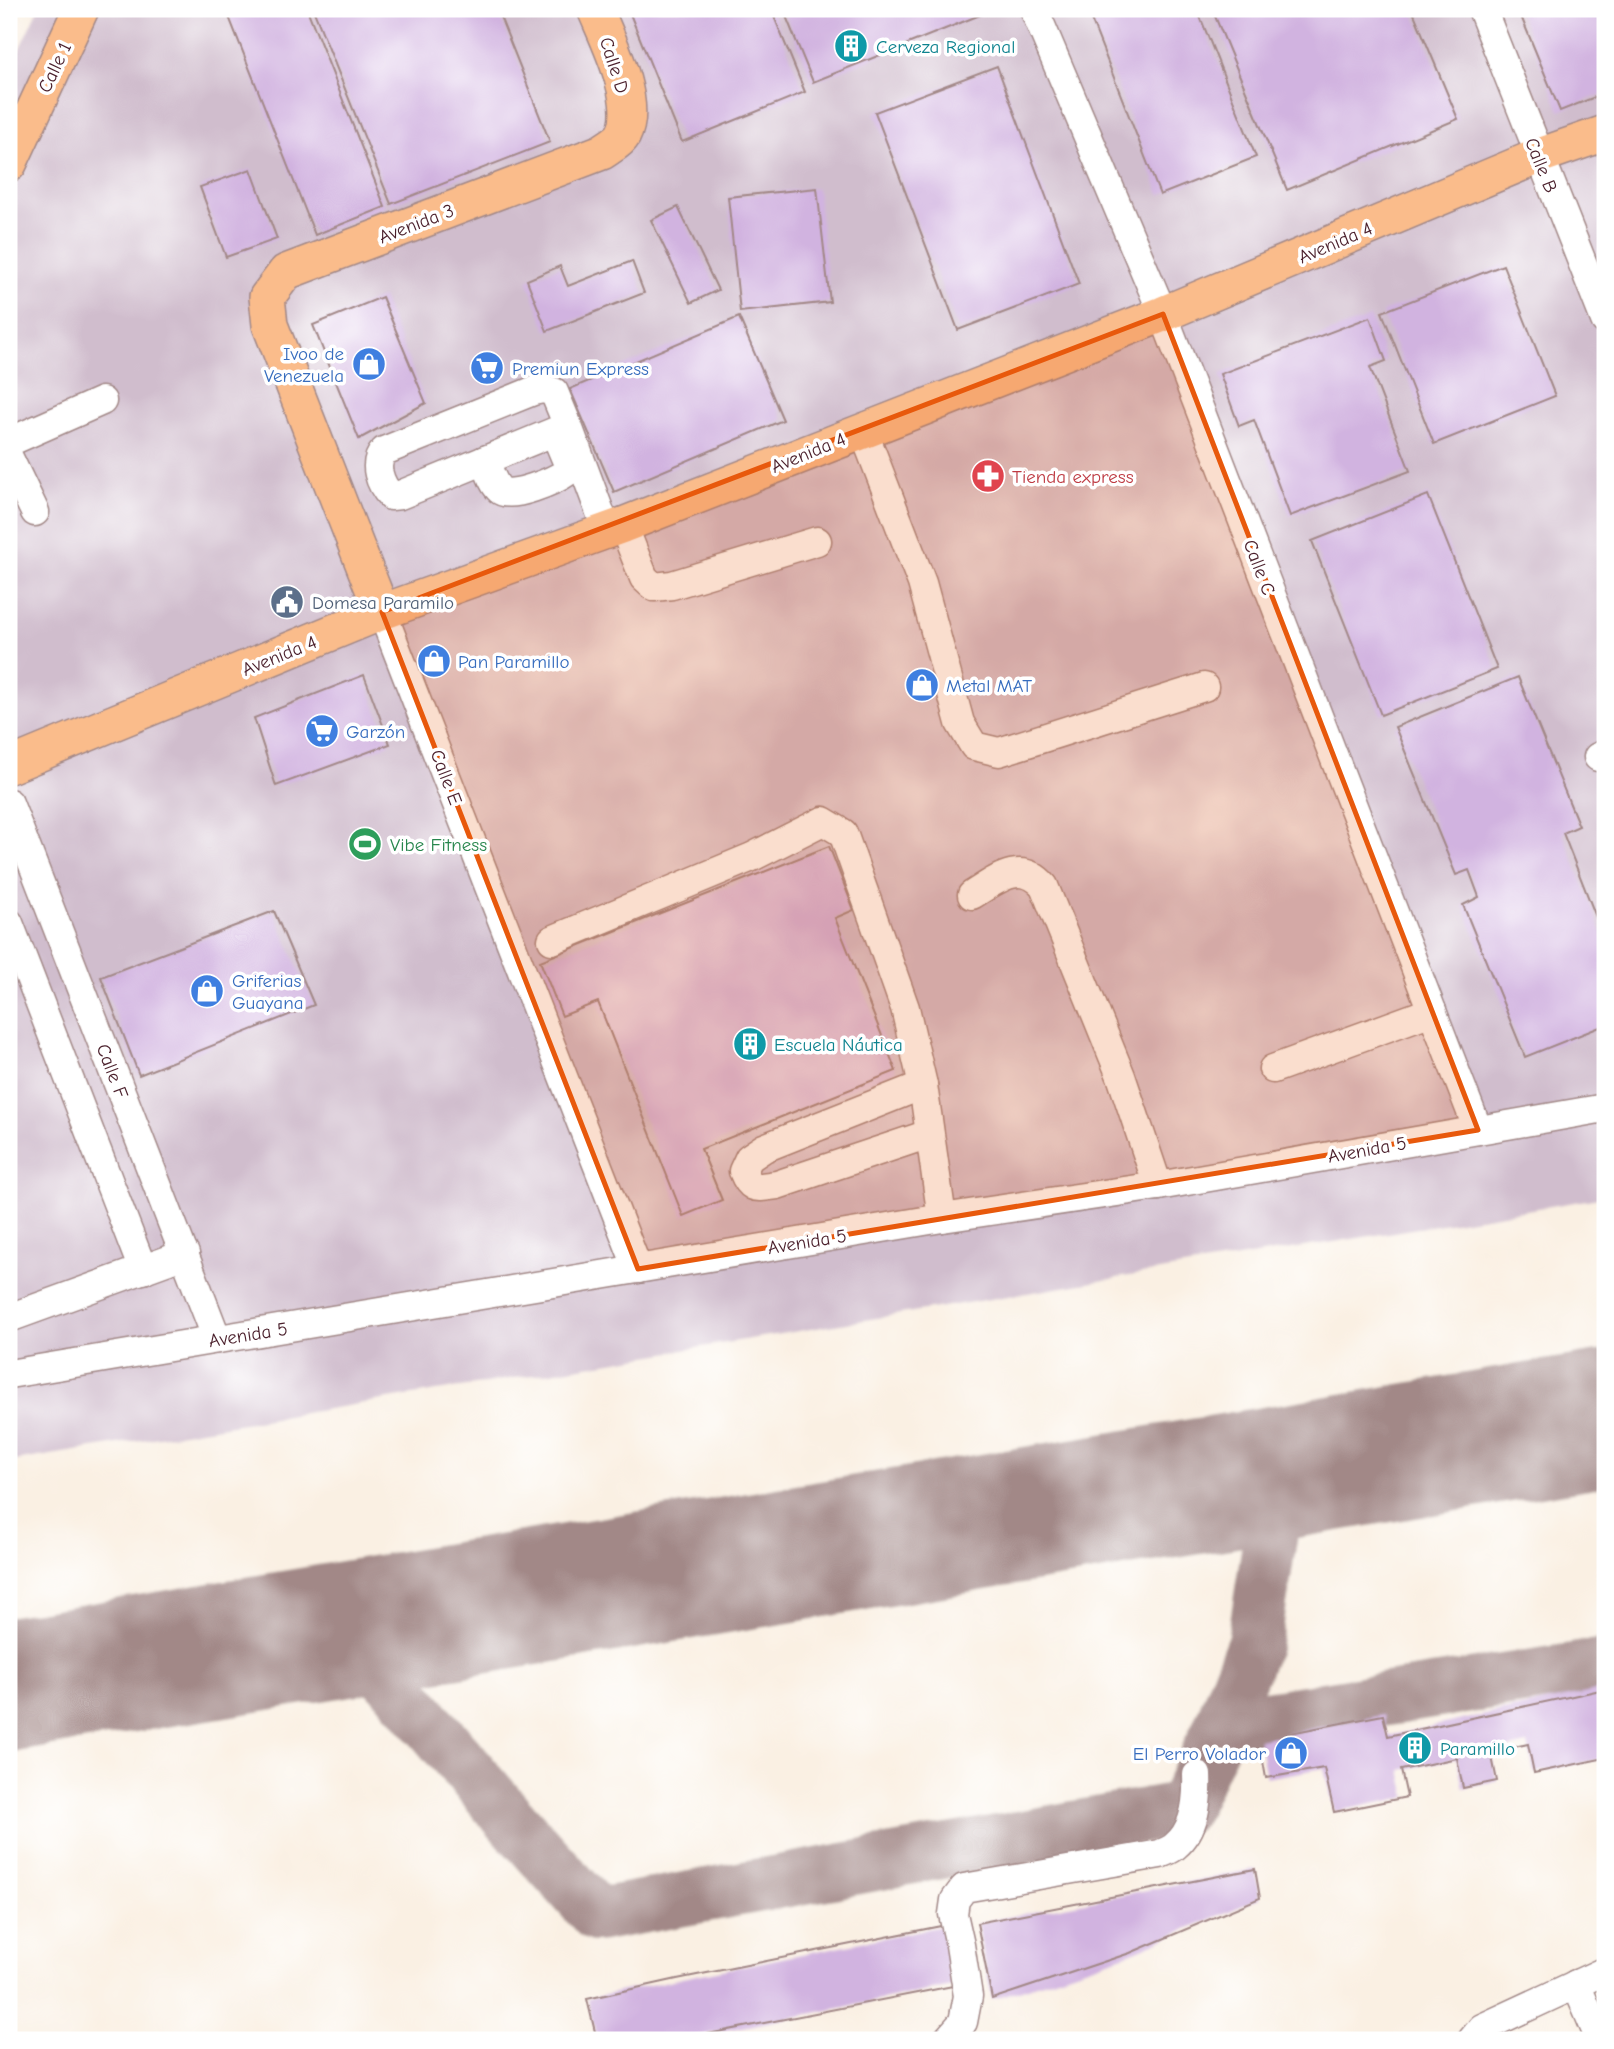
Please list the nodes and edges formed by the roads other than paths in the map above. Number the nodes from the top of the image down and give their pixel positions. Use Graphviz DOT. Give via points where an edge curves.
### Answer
graph roads {
  1 [pos="81,9"];
  2 [pos="595,9"];
  3 [pos="1034,9"];
  4 [pos="1482,9"];
  5 [pos="1605,133"];
  6 [pos="602,152"];
  7 [pos="1539,156"];
  8 [pos="9,164"];
  9 [pos="1163,314"];
  10 [pos="1605,320"];
  11 [pos="270,326"];
  12 [pos="102,401"];
  13 [pos="561,429"];
  14 [pos="863,430"];
  15 [pos="9,442"];
  16 [pos="9,458"];
  17 [pos="485,460"];
  18 [pos="35,512"];
  19 [pos="615,528"];
  20 [pos="817,541"];
  21 [pos="382,612"];
  22 [pos="1203,687"];
  23 [pos="9,766"];
  24 [pos="11,815"];
  25 [pos="972,895"];
  26 [pos="9,923"];
  27 [pos="552,940"];
  28 [pos="1432,1010"];
  29 [pos="1273,1069"];
  30 [pos="923,1085"];
  31 [pos="1605,1108"];
  32 [pos="1478,1130"];
  33 [pos="929,1134"];
  34 [pos="1158,1186"];
  35 [pos="942,1218"];
  36 [pos="185,1254"];
  37 [pos="638,1269"];
  38 [pos="143,1270"];
  39 [pos="9,1318"];
  40 [pos="217,1339"];
  41 [pos="9,1374"];
  42 [pos="1197,1775"];
  43 [pos="1605,1971"];
  44 [pos="1576,1984"];
  45 [pos="947,2040"];
  46 [pos="1472,2040"];
  47 [pos="1600,2040"];
  1 -- 8 [label="main road, Calle 1"];
  2 -- 6 [label="main road, Calle D" via="623,79 629,121 622,138"];
  3 -- 9 [label="street, Calle C"];
  4 -- 7 [label="street, Calle B"];
  5 -- 7 [label="main road, Avenida 4"];
  6 -- 11 [label="main road, Avenida 3" via="286,272 267,297"];
  7 -- 9 [label="main road, Avenida 4"];
  7 -- 10 [label="street, Calle B"];
  9 -- 14 [label="main road, Avenida 4"];
  9 -- 28 [label="street, Calle C"];
  11 -- 21 [label="main road, Calle E"];
  12 -- 15 [label="street"];
  13 -- 17 [label="street"];
  13 -- 17 [label="street" via="568,464 567,472 558,478 503,493"];
  13 -- 17 [label="street" via="554,392 533,391 384,451 377,467 391,496"];
  13 -- 19 [label="street"];
  14 -- 19 [label="main road, Avenida 4"];
  14 -- 22 [label="street" via="922,583 960,723 974,746 999,752"];
  16 -- 18 [label="street"];
  19 -- 20 [label="street" via="654,587"];
  19 -- 21 [label="main road, Avenida 4"];
  21 -- 23 [label="main road, Avenida 4"];
  21 -- 37 [label="street, Calle E"];
  24 -- 36 [label="street, Calle F"];
  25 -- 34 [label="street" via="1016,873 1037,877 1044,886 1121,1076"];
  26 -- 38 [label="street"];
  27 -- 30 [label="street" via="752,857 823,821 843,833 905,1008"];
  28 -- 29 [label="street"];
  28 -- 32 [label="street, Calle C"];
  30 -- 33 [label="street"];
  30 -- 33 [label="street" via="764,1148 749,1158 743,1171 755,1188 777,1185"];
  31 -- 32 [label="street, Avenida 5"];
  32 -- 34 [label="street, Avenida 5"];
  33 -- 35 [label="street"];
  34 -- 35 [label="street, Avenida 5"];
  35 -- 37 [label="street, Avenida 5"];
  36 -- 38 [label="street"];
  36 -- 40 [label="street, Calle F"];
  37 -- 40 [label="street, Avenida 5"];
  38 -- 39 [label="street"];
  40 -- 41 [label="street, Avenida 5"];
  42 -- 45 [label="street" via="1198,1799 1186,1832 1175,1846 1160,1854 964,1888 955,1900 953,1914 968,1996 963,2022"];
  43 -- 44 [label="street"];
  44 -- 46 [label="street" via="1482,2028"];
  44 -- 47 [label="street"];
}
